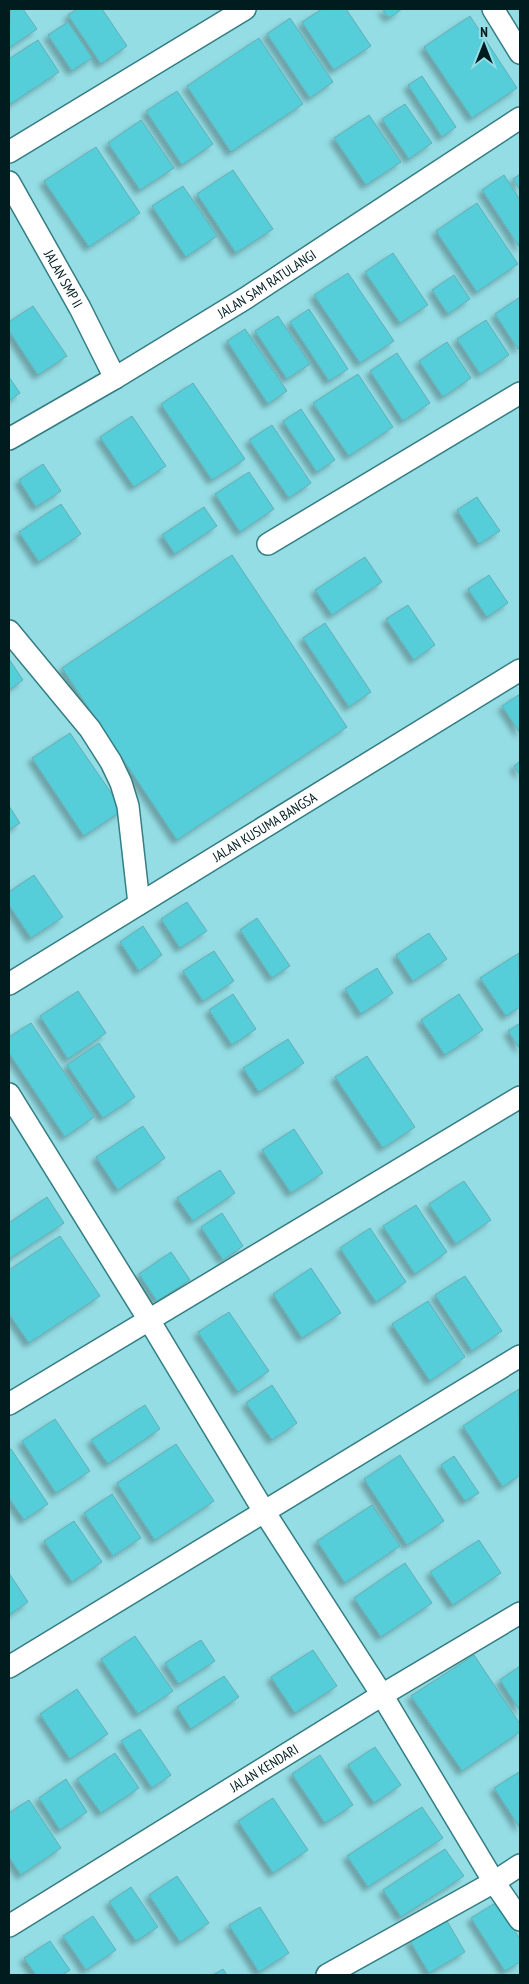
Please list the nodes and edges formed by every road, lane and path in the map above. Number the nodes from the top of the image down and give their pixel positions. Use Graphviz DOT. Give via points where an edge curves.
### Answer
graph roads {
  1 [pos="245,9"];
  2 [pos="494,9"];
  3 [pos="520,53"];
  4 [pos="520,118"];
  5 [pos="9,152"];
  6 [pos="9,182"];
  7 [pos="115,378"];
  8 [pos="520,393"];
  9 [pos="9,438"];
  10 [pos="268,544"];
  11 [pos="9,631"];
  12 [pos="520,670"];
  13 [pos="139,904"];
  14 [pos="9,984"];
  15 [pos="9,1094"];
  16 [pos="520,1097"];
  17 [pos="149,1320"];
  18 [pos="520,1356"];
  19 [pos="9,1404"];
  20 [pos="265,1513"];
  21 [pos="520,1613"];
  22 [pos="9,1667"];
  23 [pos="382,1695"];
  24 [pos="520,1865"];
  25 [pos="494,1882"];
  26 [pos="520,1920"];
  27 [pos="9,1926"];
  28 [pos="327,1975"];
  1 -- 5 [label="street"];
  2 -- 3 [label="street"];
  4 -- 7 [label="street, JALAN SAM RATULANGI" via="246,298"];
  6 -- 7 [label="street, JALAN SMP II" via="80,308"];
  7 -- 9 [label="street, JALAN SAM RATULANGI"];
  8 -- 10 [label="street"];
  11 -- 13 [label="street" via="90,730 121,783 128,806"];
  12 -- 13 [label="street, JALAN KUSUMA BANGSA"];
  13 -- 14 [label="street, JALAN KUSUMA BANGSA"];
  15 -- 17 [label="street"];
  16 -- 17 [label="street"];
  17 -- 19 [label="street"];
  17 -- 20 [label="street"];
  18 -- 20 [label="street"];
  20 -- 22 [label="street"];
  20 -- 23 [label="street"];
  21 -- 23 [label="street, JALAN KENDARI"];
  23 -- 25 [label="street"];
  23 -- 27 [label="street, JALAN KENDARI"];
  24 -- 25 [label="street"];
  25 -- 26 [label="street"];
  25 -- 28 [label="street"];
}
